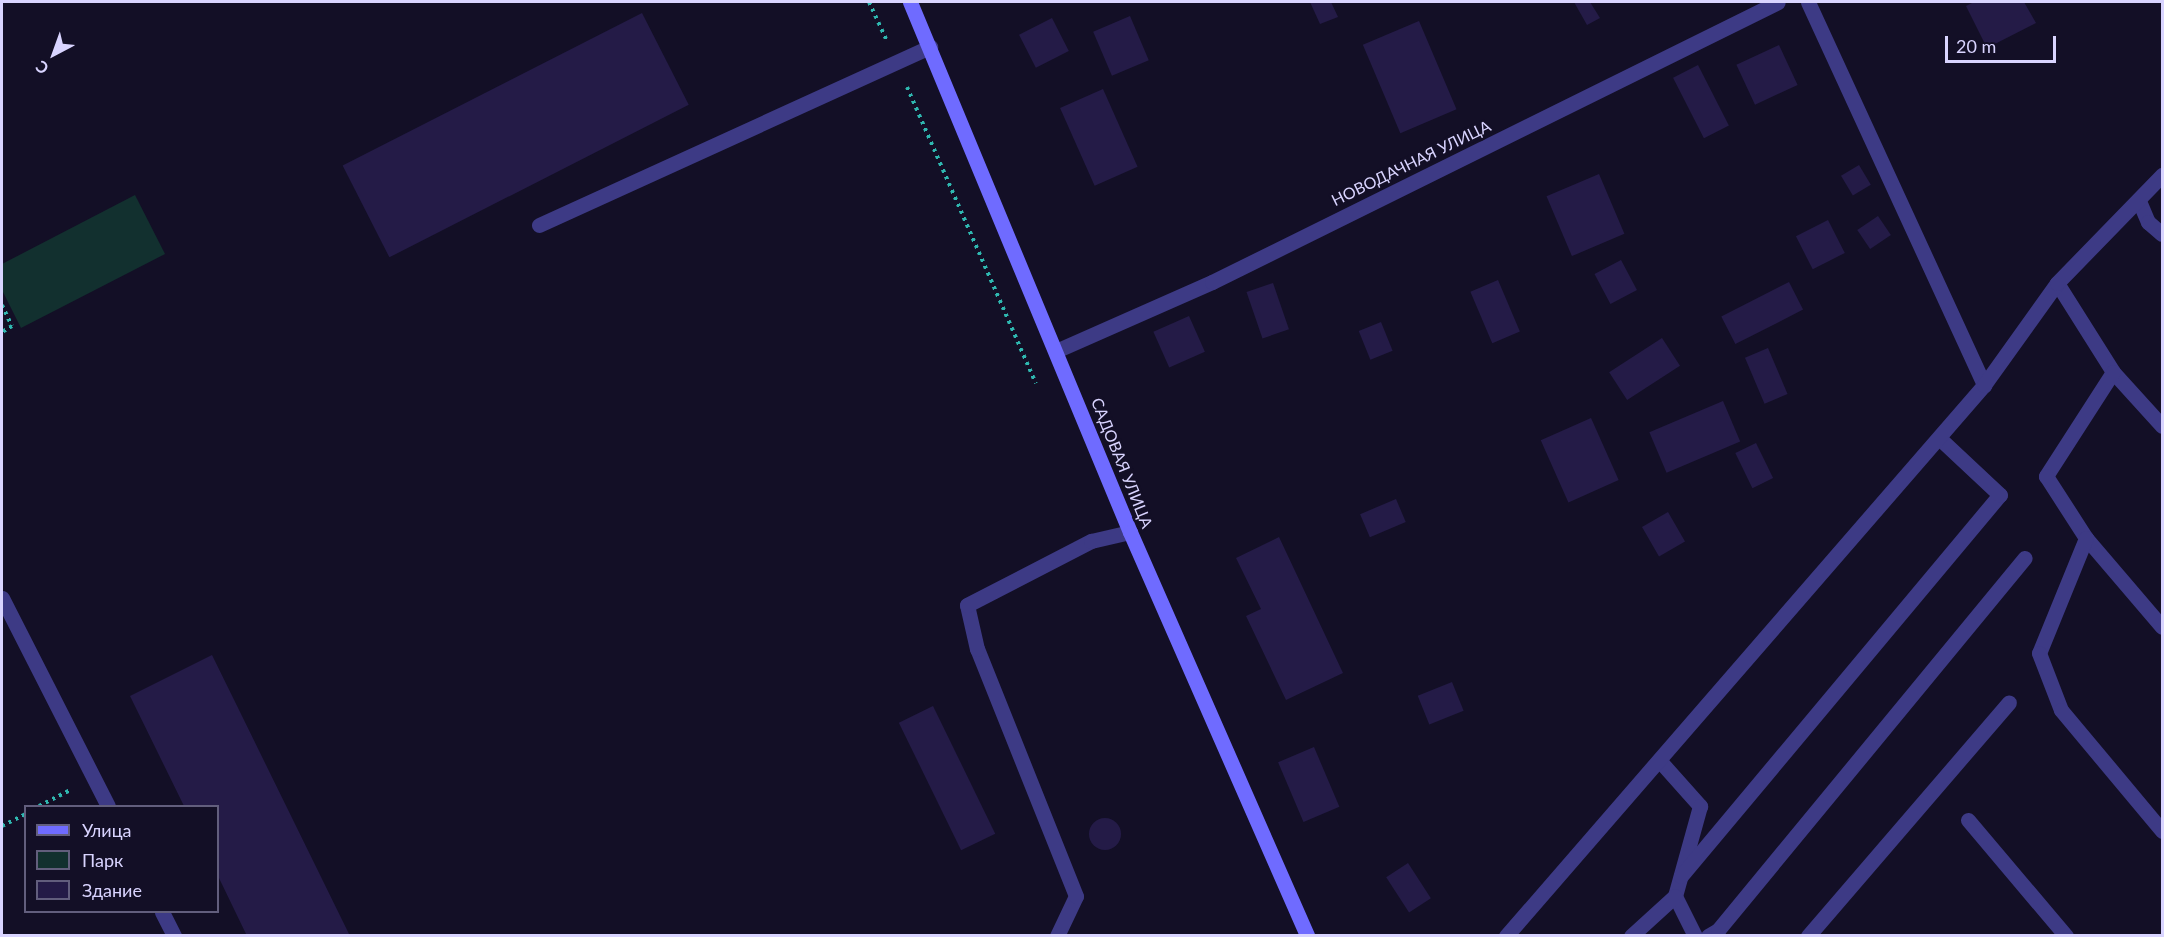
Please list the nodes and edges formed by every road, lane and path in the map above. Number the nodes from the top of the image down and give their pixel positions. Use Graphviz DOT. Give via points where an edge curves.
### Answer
graph roads {
  1 [pos="869,2"];
  2 [pos="910,2"];
  3 [pos="1778,2"];
  4 [pos="1808,2"];
  5 [pos="930,47"];
  6 [pos="896,63"];
  7 [pos="2163,175"];
  8 [pos="2139,201"];
  9 [pos="539,225"];
  10 [pos="2163,234"];
  11 [pos="2057,283"];
  12 [pos="2,305"];
  13 [pos="2,332"];
  14 [pos="1058,350"];
  15 [pos="2113,372"];
  16 [pos="1984,385"];
  17 [pos="2163,426"];
  18 [pos="1939,438"];
  19 [pos="1130,532"];
  20 [pos="2086,538"];
  21 [pos="2025,558"];
  22 [pos="2,598"];
  23 [pos="2163,627"];
  24 [pos="2008,702"];
  25 [pos="1659,760"];
  26 [pos="93,778"];
  27 [pos="43,805"];
  28 [pos="107,805"];
  29 [pos="24,815"];
  30 [pos="1968,820"];
  31 [pos="2,826"];
  32 [pos="2163,831"];
  33 [pos="1681,876"];
  34 [pos="1676,896"];
  35 [pos="162,913"];
  36 [pos="174,936"];
  37 [pos="1057,936"];
  38 [pos="1307,936"];
  39 [pos="1506,936"];
  40 [pos="1631,936"];
  41 [pos="1695,936"];
  42 [pos="1708,936"];
  43 [pos="1808,936"];
  44 [pos="2066,936"];
  1 -- 6 [label="path"];
  2 -- 5 [label="street, САДОВАЯ УЛИЦА"];
  3 -- 14 [label="street, НОВОДАЧНАЯ УЛИЦА" via="1212,282"];
  4 -- 16 [label="street"];
  5 -- 6 [label="street"];
  5 -- 14 [label="street, САДОВАЯ УЛИЦА"];
  6 -- 9 [label="street"];
  7 -- 8 [label="street"];
  8 -- 10 [label="street" via="2148,222"];
  8 -- 11 [label="street"];
  11 -- 15 [label="street"];
  11 -- 16 [label="street"];
  12 -- 13 [label="path" via="12,326"];
  14 -- 19 [label="street, САДОВАЯ УЛИЦА"];
  15 -- 17 [label="street"];
  15 -- 20 [label="street" via="2046,476"];
  16 -- 18 [label="street"];
  18 -- 25 [label="street"];
  18 -- 33 [label="street" via="2000,495"];
  19 -- 37 [label="street" via="1091,541 967,605 977,648 1076,896"];
  19 -- 38 [label="street, САДОВАЯ УЛИЦА"];
  20 -- 23 [label="street"];
  20 -- 32 [label="street" via="2039,653 2061,711"];
  21 -- 42 [label="street" via="1718,930"];
  22 -- 26 [label="street"];
  24 -- 43 [label="street"];
  25 -- 33 [label="street" via="1700,807"];
  25 -- 39 [label="street"];
  26 -- 27 [label="path"];
  26 -- 28 [label="street"];
  29 -- 31 [label="path"];
  30 -- 44 [label="street"];
  33 -- 34 [label="street"];
  34 -- 40 [label="street"];
  34 -- 41 [label="street"];
  35 -- 36 [label="street"];
}
